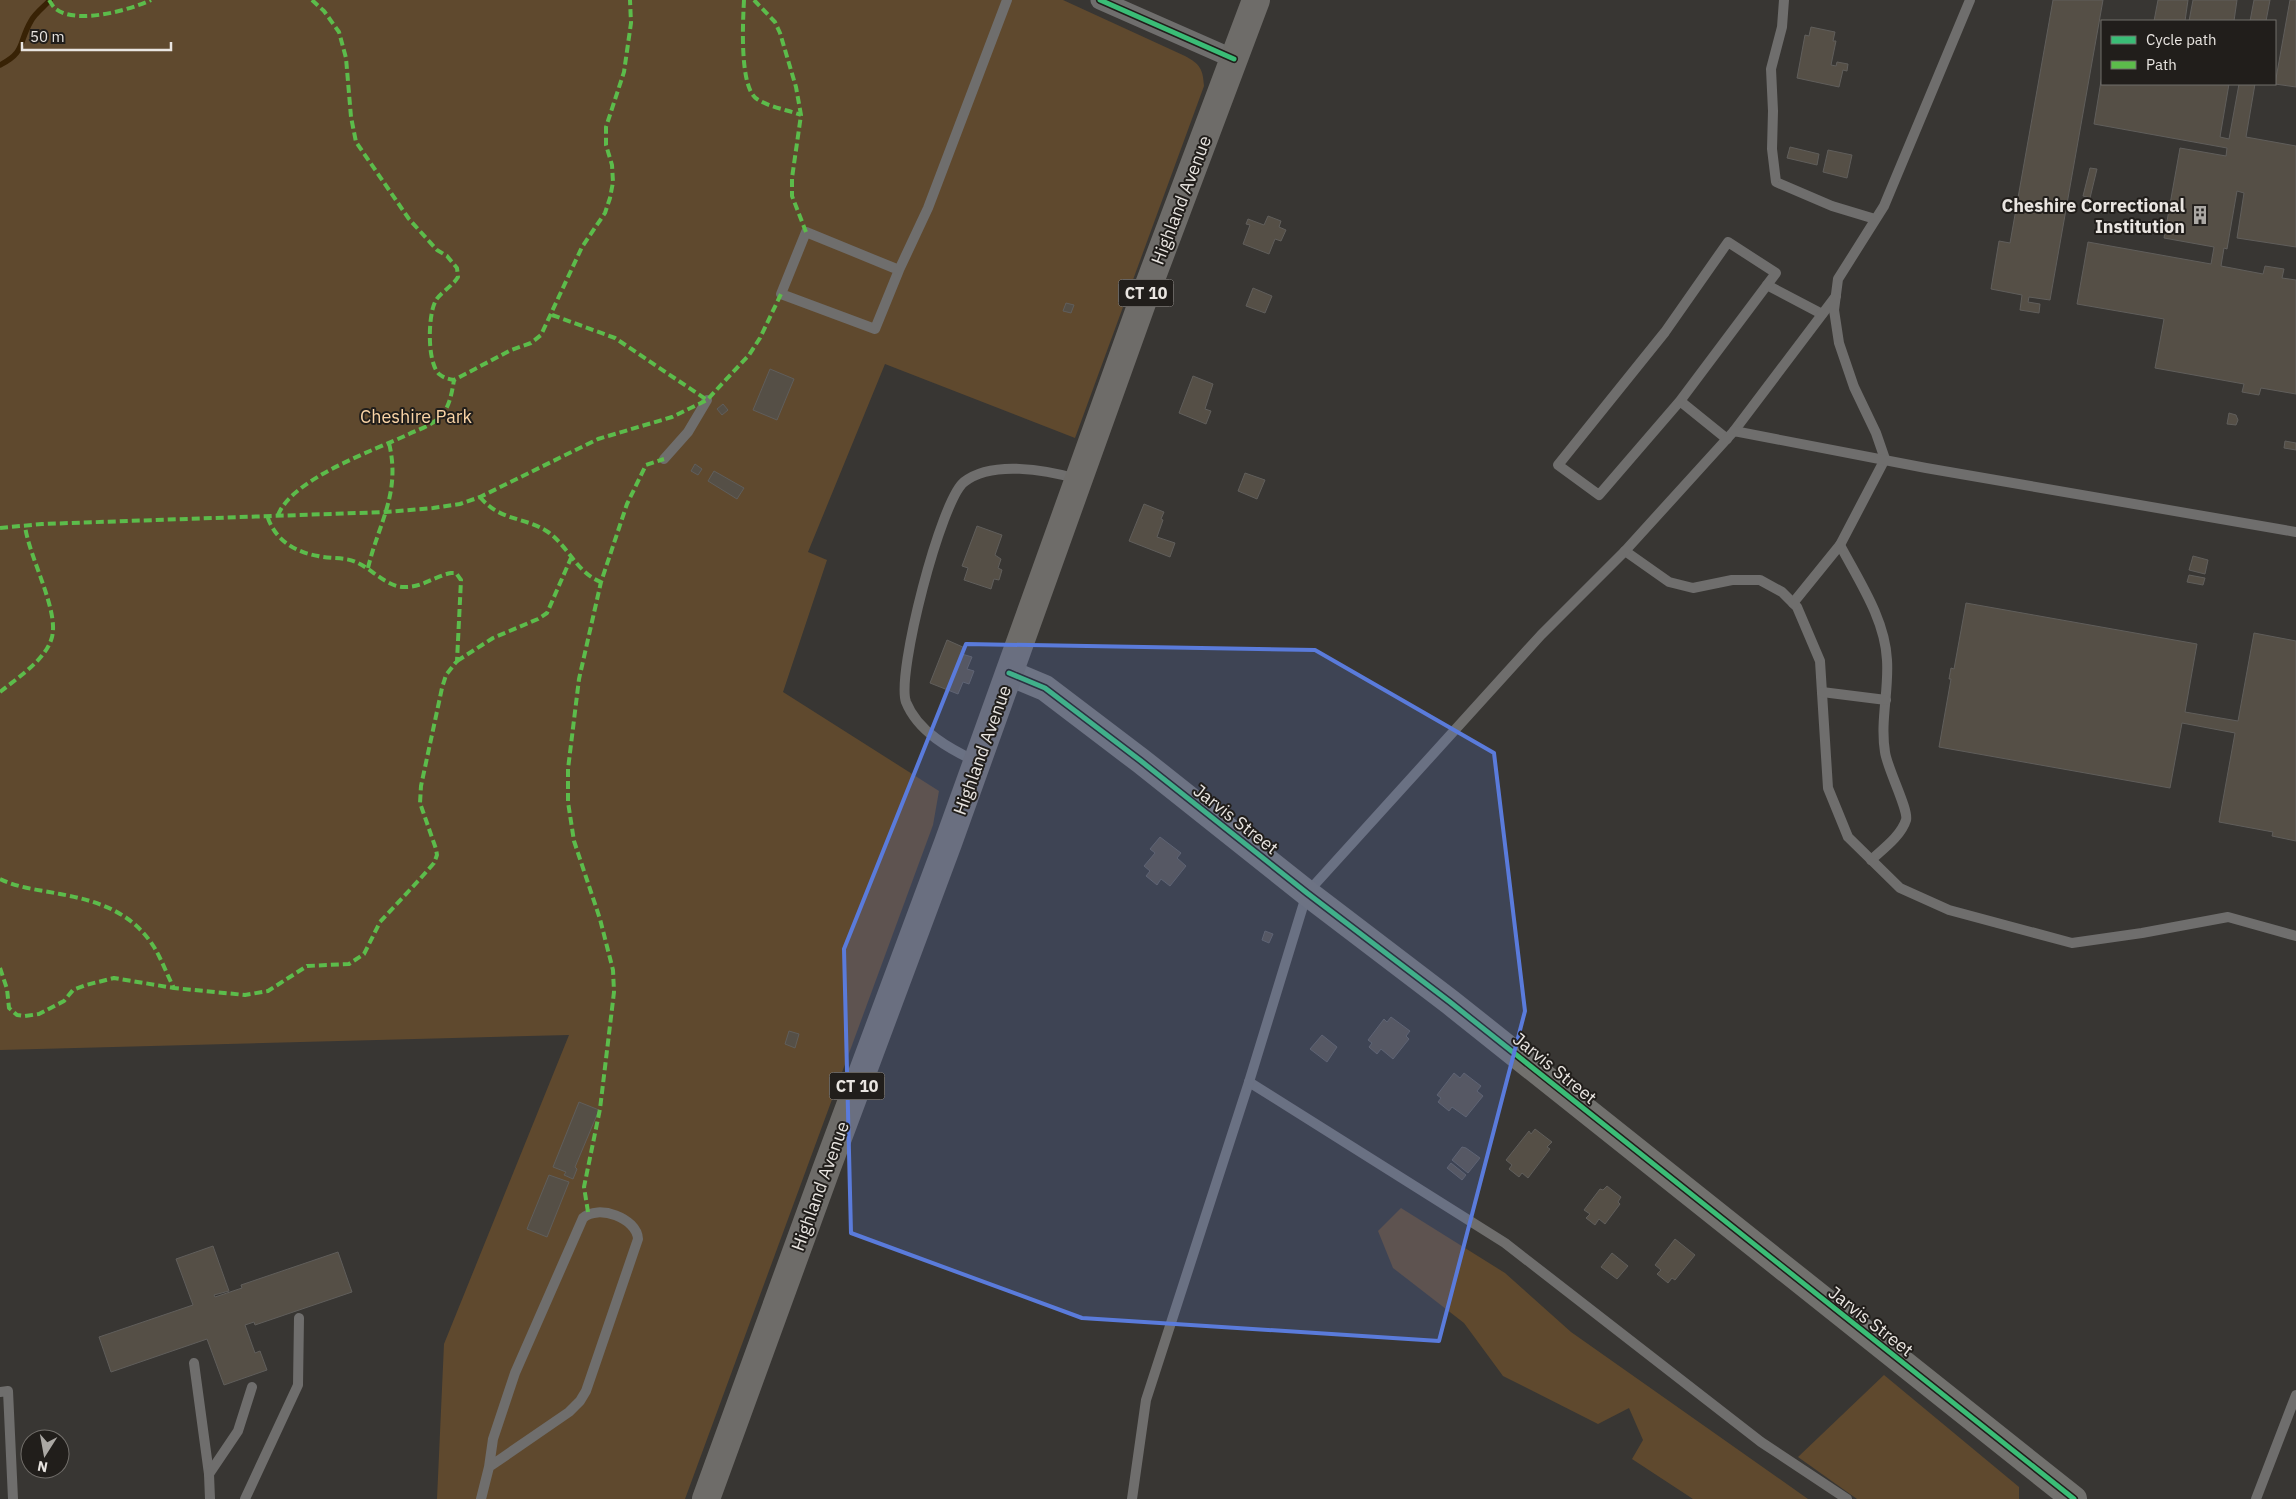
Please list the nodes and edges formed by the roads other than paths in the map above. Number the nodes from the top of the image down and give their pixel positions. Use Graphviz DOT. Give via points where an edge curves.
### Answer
graph roads {
  1 [pos="1007,0"];
  2 [pos="1100,0"];
  3 [pos="1256,0"];
  4 [pos="1784,0"];
  5 [pos="1970,0"];
  6 [pos="1234,59"];
  7 [pos="1875,219"];
  8 [pos="899,270"];
  9 [pos="1767,285"];
  10 [pos="1836,295"];
  11 [pos="1822,314"];
  12 [pos="707,400"];
  13 [pos="1680,401"];
  14 [pos="1730,435"];
  15 [pos="664,458"];
  16 [pos="1885,459"];
  17 [pos="1079,480"];
  18 [pos="2296,532"];
  19 [pos="1840,545"];
  20 [pos="1625,551"];
  21 [pos="1793,603"];
  22 [pos="1009,673"];
  23 [pos="1822,692"];
  24 [pos="1886,700"];
  25 [pos="977,762"];
  26 [pos="1871,860"];
  27 [pos="1307,893"];
  28 [pos="2296,936"];
  29 [pos="1249,1082"];
  30 [pos="300,1318"];
  31 [pos="194,1363"];
  32 [pos="252,1387"];
  33 [pos="0,1392"];
  34 [pos="2296,1395"];
  35 [pos="489,1467"];
  36 [pos="209,1474"];
  37 [pos="13,1499"];
  38 [pos="210,1499"];
  39 [pos="245,1499"];
  40 [pos="481,1499"];
  41 [pos="706,1499"];
  42 [pos="1132,1499"];
  43 [pos="1847,1499"];
  44 [pos="2074,1499"];
  45 [pos="2256,1499"];
  1 -- 8 [label="lane" via="928,208"];
  2 -- 6 [label="street"];
  3 -- 6 [label="highway, Highland Avenue / CT 10"];
  4 -- 7 [label="lane" via="1782,26 1771,69 1772,149 1776,182 1832,206"];
  5 -- 7 [label="lane" via="1884,206"];
  6 -- 17 [label="highway, Highland Avenue / CT 10"];
  7 -- 10 [label="lane" via="1838,279"];
  8 -- 8 [label="lane" via="875,329 781,294 806,232"];
  9 -- 11 [label="lane"];
  9 -- 13 [label="lane"];
  9 -- 13 [label="lane" via="1776,273 1728,242 1665,332 1558,465 1599,495"];
  10 -- 11 [label="lane"];
  10 -- 16 [label="lane" via="1834,310 1839,343"];
  11 -- 14 [label="lane"];
  12 -- 15 [label="lane" via="693,425"];
  13 -- 14 [label="lane"];
  14 -- 16 [label="lane"];
  14 -- 20 [label="lane"];
  16 -- 18 [label="lane"];
  16 -- 19 [label="lane"];
  17 -- 22 [label="highway, Highland Avenue / CT 10"];
  17 -- 25 [label="lane" via="1028,470 995,470 977,474 963,483 952,500 929,564 914,622 906,668 906,701 922,727 956,752"];
  19 -- 21 [label="lane"];
  19 -- 24 [label="lane" via="1876,613 1884,637"];
  20 -- 21 [label="lane" via="1669,582 1692,588 1732,580 1760,580 1782,592"];
  20 -- 27 [label="lane" via="1541,635"];
  21 -- 23 [label="lane" via="1820,660"];
  22 -- 25 [label="highway, Highland Avenue / CT 10"];
  22 -- 27 [label="street, Jarvis Street" via="1045,688"];
  23 -- 24 [label="lane"];
  23 -- 26 [label="lane" via="1828,788 1848,837"];
  24 -- 26 [label="lane" via="1884,752 1906,819 1899,833"];
  25 -- 41 [label="highway, Highland Avenue / CT 10"];
  26 -- 28 [label="lane" via="1900,888 1949,910 2072,943 2228,917"];
  27 -- 29 [label="lane"];
  27 -- 44 [label="street, Jarvis Street" via="1450,1002"];
  29 -- 42 [label="lane" via="1146,1400"];
  29 -- 43 [label="lane" via="1505,1243 1761,1442"];
  30 -- 39 [label="lane" via="298,1385"];
  31 -- 36 [label="lane"];
  32 -- 36 [label="lane" via="238,1431"];
  33 -- 37 [label="lane" via="8,1391"];
  34 -- 45 [label="lane"];
  35 -- 35 [label="lane" via="493,1439 515,1374 583,1218 588,1212 595,1212 633,1224 638,1239 586,1391 569,1412"];
  35 -- 40 [label="lane"];
  36 -- 38 [label="lane"];
}
